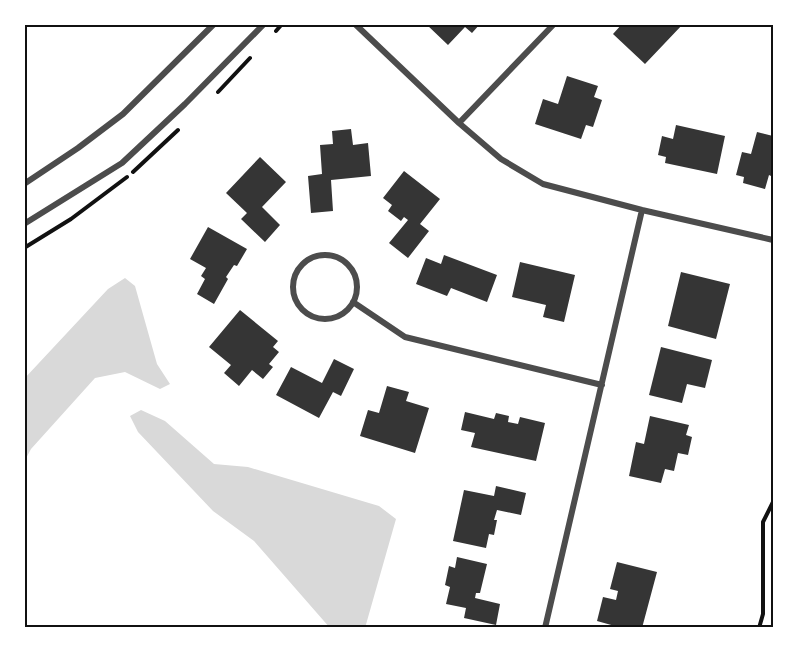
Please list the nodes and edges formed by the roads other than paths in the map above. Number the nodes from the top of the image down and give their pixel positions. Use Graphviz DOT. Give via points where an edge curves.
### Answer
graph roads {
  1 [pos="214,24"];
  2 [pos="264,24"];
  3 [pos="355,24"];
  4 [pos="554,24"];
  5 [pos="459,123"];
  6 [pos="24,184"];
  7 [pos="642,210"];
  8 [pos="24,224"];
  9 [pos="773,240"];
  10 [pos="353,302"];
  11 [pos="602,385"];
  12 [pos="545,628"];
  1 -- 6 [label="street" via="123,114"];
  2 -- 8 [label="street" via="122,163"];
  3 -- 5 [label="street"];
  4 -- 5 [label="street"];
  5 -- 7 [label="street" via="501,159 543,184"];
  7 -- 9 [label="street"];
  7 -- 11 [label="street"];
  10 -- 10 [label="street" via="335,318 314,318 297,304 292,284 295,273 310,258 331,255 341,259 349,265 358,284"];
  10 -- 11 [label="street" via="405,337"];
  11 -- 12 [label="street"];
}
